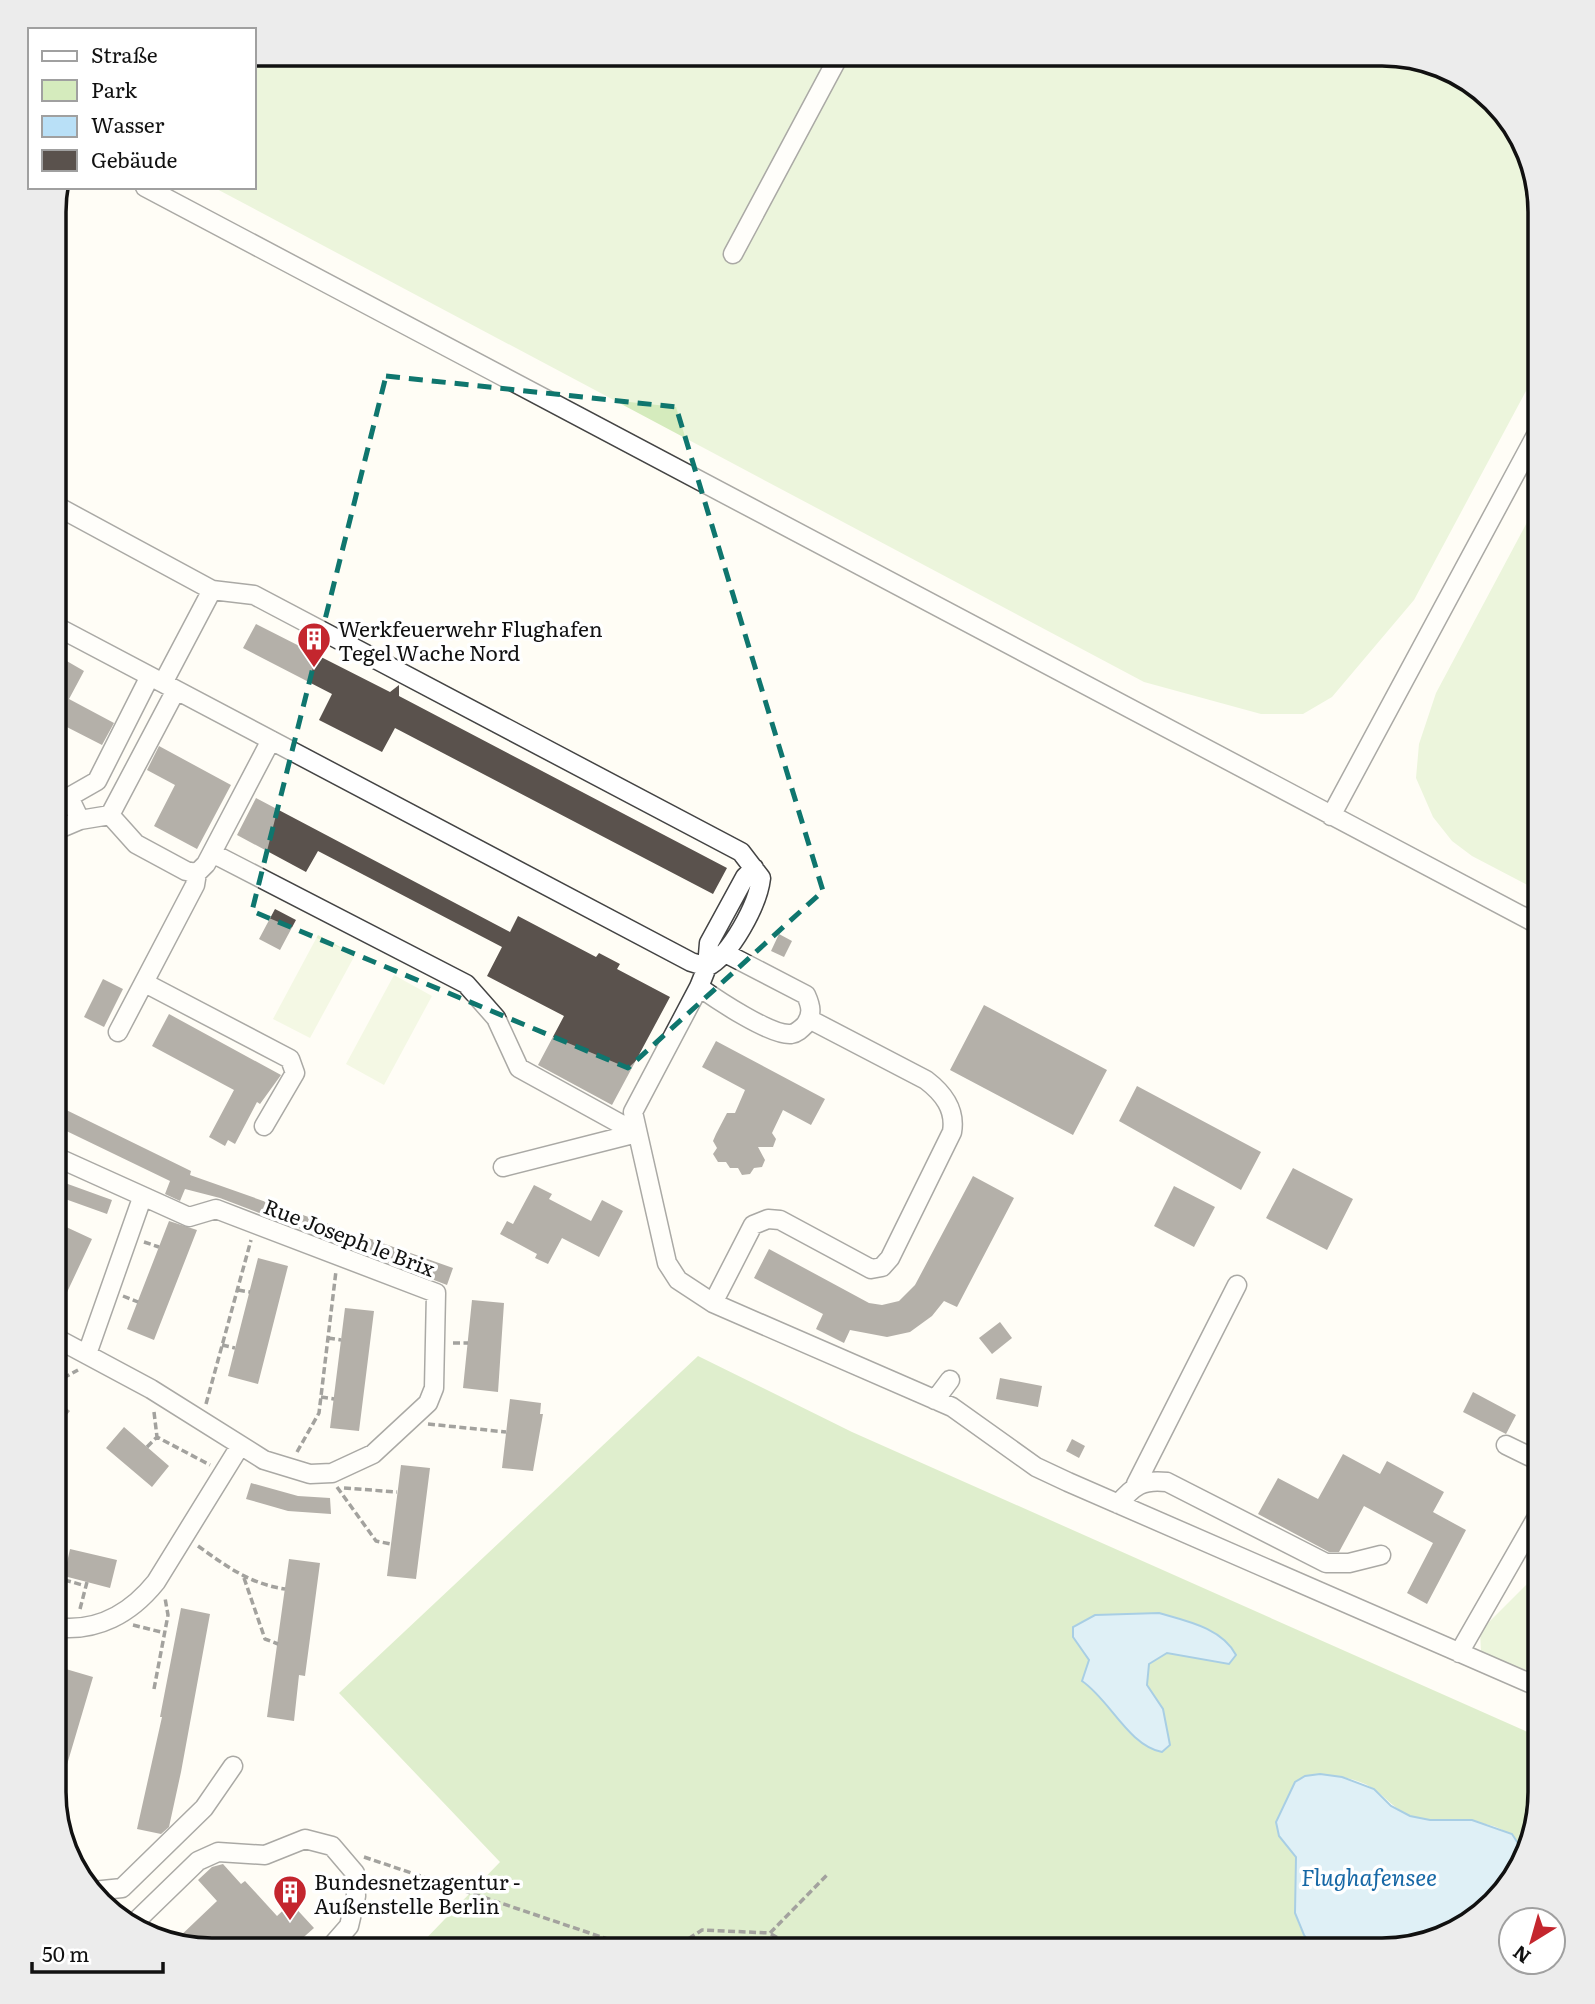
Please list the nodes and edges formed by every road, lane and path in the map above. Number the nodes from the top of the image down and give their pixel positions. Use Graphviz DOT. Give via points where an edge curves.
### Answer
graph roads {
  1 [pos="833,67"];
  2 [pos="149,189"];
  3 [pos="733,254"];
  4 [pos="1529,448"];
  5 [pos="67,511"];
  6 [pos="212,590"];
  7 [pos="67,632"];
  8 [pos="163,683"];
  9 [pos="271,740"];
  10 [pos="67,797"];
  11 [pos="67,805"];
  12 [pos="110,814"];
  13 [pos="1331,816"];
  14 [pos="80,820"];
  15 [pos="67,826"];
  16 [pos="212,853"];
  17 [pos="754,869"];
  18 [pos="197,873"];
  19 [pos="1529,920"];
  20 [pos="725,953"];
  21 [pos="707,967"];
  22 [pos="145,983"];
  23 [pos="699,987"];
  24 [pos="809,1019"];
  25 [pos="118,1032"];
  26 [pos="264,1126"];
  27 [pos="637,1133"];
  28 [pos="66,1162"];
  29 [pos="503,1167"];
  30 [pos="142,1198"];
  31 [pos="256,1224"];
  32 [pos="338,1256"];
  33 [pos="1237,1285"];
  34 [pos="237,1290"];
  35 [pos="250,1292"];
  36 [pos="713,1303"];
  37 [pos="328,1338"];
  38 [pos="341,1340"];
  39 [pos="66,1343"];
  40 [pos="222,1345"];
  41 [pos="235,1349"];
  42 [pos="93,1357"];
  43 [pos="66,1375"];
  44 [pos="950,1380"];
  45 [pos="321,1397"];
  46 [pos="334,1399"];
  47 [pos="935,1400"];
  48 [pos="417,1415"];
  49 [pos="201,1420"];
  50 [pos="506,1432"];
  51 [pos="1506,1445"];
  52 [pos="240,1446"];
  53 [pos="147,1447"];
  54 [pos="1529,1456"];
  55 [pos="287,1469"];
  56 [pos="225,1472"];
  57 [pos="334,1480"];
  58 [pos="1136,1484"];
  59 [pos="397,1492"];
  60 [pos="1118,1504"];
  61 [pos="1529,1531"];
  62 [pos="184,1537"];
  63 [pos="391,1544"];
  64 [pos="1381,1555"];
  65 [pos="244,1578"];
  66 [pos="66,1580"];
  67 [pos="156,1582"];
  68 [pos="285,1589"];
  69 [pos="120,1616"];
  70 [pos="66,1628"];
  71 [pos="75,1628"];
  72 [pos="165,1633"];
  73 [pos="278,1644"];
  74 [pos="1459,1653"];
  75 [pos="1529,1683"];
  76 [pos="154,1689"];
  77 [pos="233,1766"];
  78 [pos="332,1846"];
  79 [pos="828,1874"];
  80 [pos="105,1890"];
  81 [pos="140,1918"];
  82 [pos="770,1933"];
  83 [pos="338,1938"];
  84 [pos="604,1938"];
  85 [pos="690,1938"];
  86 [pos="778,1938"];
  1 -- 3 [label="street"];
  2 -- 13 [label="street"];
  4 -- 13 [label="street"];
  5 -- 6 [label="street"];
  6 -- 8 [label="street"];
  6 -- 17 [label="street" via="254,595 741,852"];
  7 -- 8 [label="street"];
  8 -- 9 [label="street"];
  8 -- 10 [label="street" via="97,781"];
  8 -- 12 [label="street"];
  9 -- 16 [label="street"];
  9 -- 21 [label="street"];
  11 -- 14 [label="street"];
  12 -- 14 [label="street"];
  12 -- 18 [label="street" via="136,844"];
  13 -- 19 [label="street"];
  14 -- 15 [label="street"];
  16 -- 18 [label="street"];
  16 -- 27 [label="street" via="466,984 496,1018 519,1068"];
  17 -- 20 [label="street" via="761,878 759,892"];
  17 -- 21 [label="street" via="745,877 709,943"];
  18 -- 22 [label="street"];
  20 -- 21 [label="street"];
  20 -- 24 [label="street" via="806,995 812,1008"];
  21 -- 23 [label="street"];
  22 -- 25 [label="street"];
  22 -- 26 [label="street" via="290,1059 295,1073"];
  23 -- 24 [label="street" via="790,1034"];
  23 -- 27 [label="street" via="632,1112"];
  24 -- 36 [label="street" via="939,1089 954,1121 952,1132 882,1267 871,1269 780,1220 768,1219 753,1225"];
  27 -- 29 [label="street"];
  27 -- 36 [label="street" via="667,1263 678,1280"];
  28 -- 30 [label="street, Rue Joseph le Brix"];
  30 -- 31 [label="street, Rue Joseph le Brix" via="190,1217 216,1209"];
  30 -- 42 [label="street"];
  31 -- 32 [label="street, Rue Joseph le Brix"];
  31 -- 34 [label="path"];
  32 -- 37 [label="path"];
  32 -- 48 [label="street, Rue Joseph le Brix" via="436,1293 434,1388"];
  33 -- 58 [label="street"];
  34 -- 35 [label="path"];
  34 -- 40 [label="path"];
  36 -- 47 [label="street"];
  37 -- 38 [label="path"];
  37 -- 45 [label="path"];
  39 -- 42 [label="street, Rue Joseph le Brix"];
  40 -- 41 [label="path"];
  40 -- 49 [label="path"];
  42 -- 43 [label="path"];
  42 -- 49 [label="street, Rue Joseph le Brix"];
  44 -- 47 [label="street"];
  45 -- 46 [label="path"];
  45 -- 55 [label="path" via="319,1413"];
  47 -- 60 [label="street" via="1036,1467"];
  48 -- 50 [label="path" via="429,1425"];
  48 -- 57 [label="street, Rue Joseph le Brix" via="373,1454"];
  49 -- 52 [label="street, Rue Joseph le Brix"];
  51 -- 54 [label="street"];
  52 -- 55 [label="street, Rue Joseph le Brix"];
  52 -- 56 [label="street"];
  53 -- 56 [label="path" via="157,1437"];
  55 -- 57 [label="street, Rue Joseph le Brix"];
  56 -- 62 [label="street"];
  57 -- 59 [label="path"];
  57 -- 63 [label="path" via="376,1541"];
  58 -- 60 [label="street"];
  58 -- 64 [label="street" via="1167,1482 1326,1563"];
  60 -- 74 [label="street"];
  61 -- 74 [label="street"];
  62 -- 65 [label="path"];
  62 -- 67 [label="street"];
  65 -- 68 [label="path"];
  65 -- 73 [label="path" via="265,1639"];
  66 -- 71 [label="path" via="87,1584"];
  67 -- 69 [label="street" via="140,1602"];
  67 -- 72 [label="path" via="168,1615"];
  69 -- 71 [label="street"];
  69 -- 72 [label="path" via="128,1625"];
  70 -- 71 [label="street"];
  72 -- 76 [label="path"];
  74 -- 75 [label="street"];
  77 -- 80 [label="street" via="204,1808 122,1888"];
  78 -- 81 [label="street" via="305,1839 265,1855 218,1852 198,1861"];
  78 -- 83 [label="street" via="355,1873 356,1896 349,1926"];
  78 -- 84 [label="path"];
  79 -- 82 [label="path"];
  82 -- 85 [label="path" via="702,1930"];
  82 -- 86 [label="path"];
}
